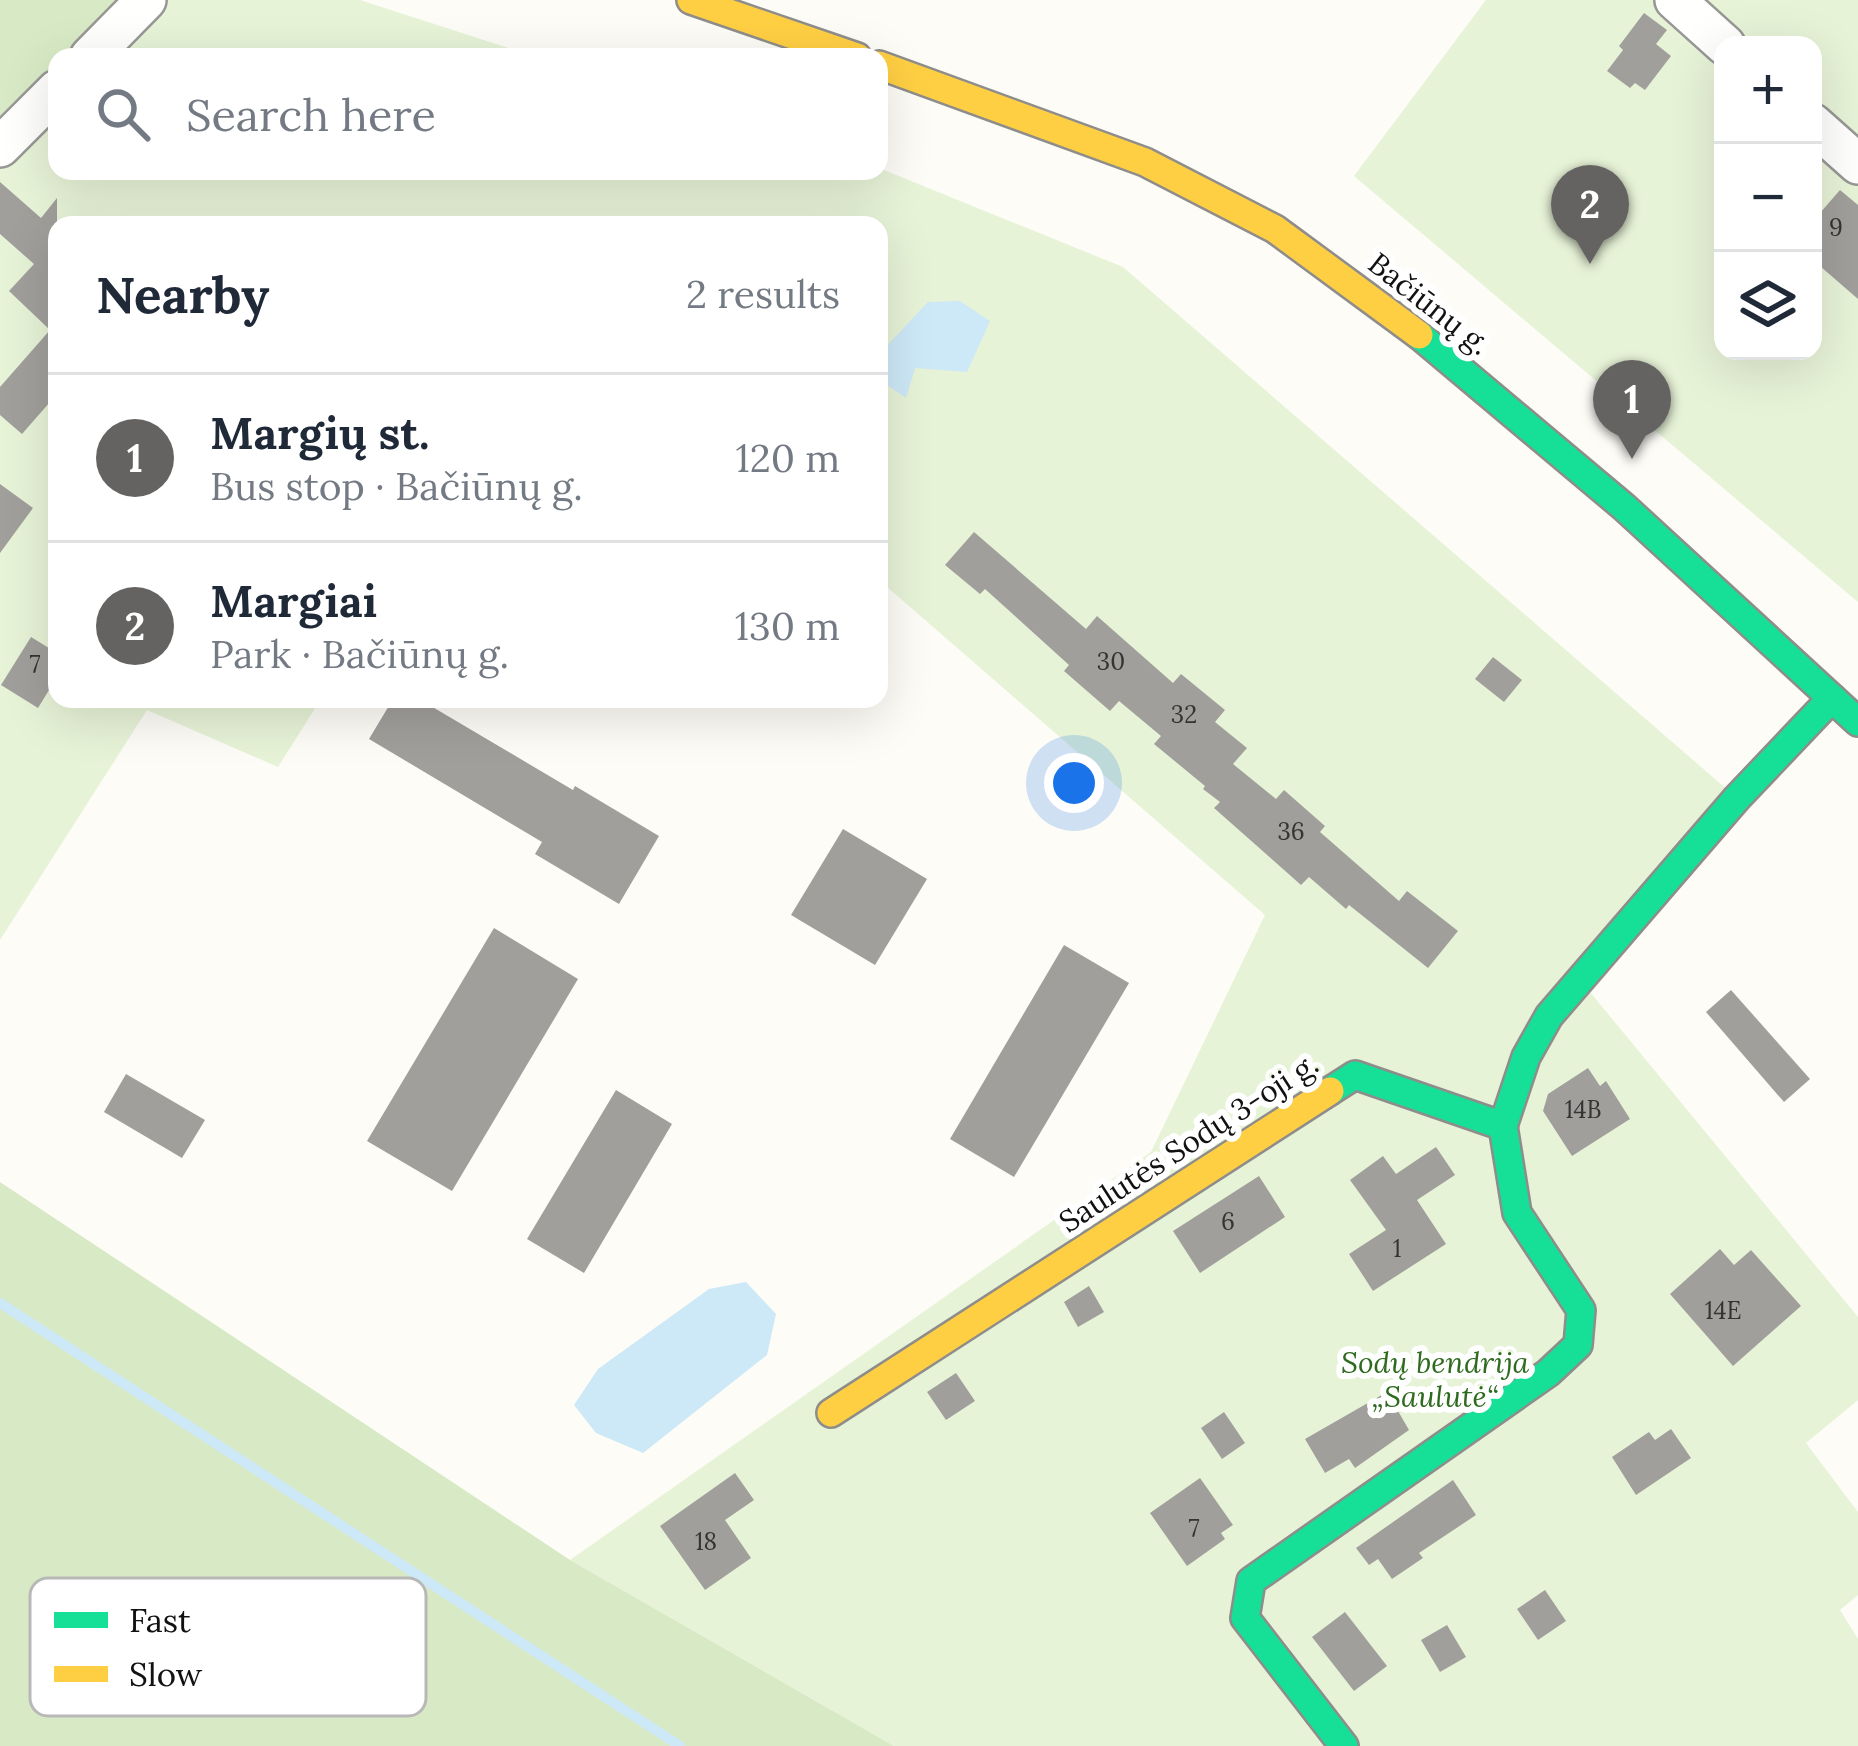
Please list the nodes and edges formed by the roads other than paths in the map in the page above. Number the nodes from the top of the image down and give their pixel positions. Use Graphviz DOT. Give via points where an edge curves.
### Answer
graph roads {
  1 [pos="146,0"];
  2 [pos="691,0"];
  3 [pos="1675,0"];
  4 [pos="1715,36"];
  5 [pos="99,48"];
  6 [pos="831,48"];
  7 [pos="888,67"];
  8 [pos="48,99"];
  9 [pos="1822,132"];
  10 [pos="0,147"];
  11 [pos="1858,164"];
  12 [pos="1832,698"];
  13 [pos="1858,722"];
  14 [pos="1503,1126"];
  15 [pos="832,1413"];
  16 [pos="1344,1746"];
  1 -- 5 [label="street"];
  2 -- 6 [label="street"];
  3 -- 4 [label="street"];
  7 -- 12 [label="street, Bačiūnų g." via="1145,162 1275,229 1412,329 1624,507"];
  8 -- 10 [label="street"];
  9 -- 11 [label="street"];
  12 -- 13 [label="street, Bačiūnų g."];
  12 -- 14 [label="street" via="1549,1016"];
  14 -- 15 [label="street, Saulutės Sodų 3-oji g." via="1354,1075"];
  14 -- 16 [label="street" via="1517,1213 1581,1310 1578,1345 1251,1581 1245,1618"];
}
